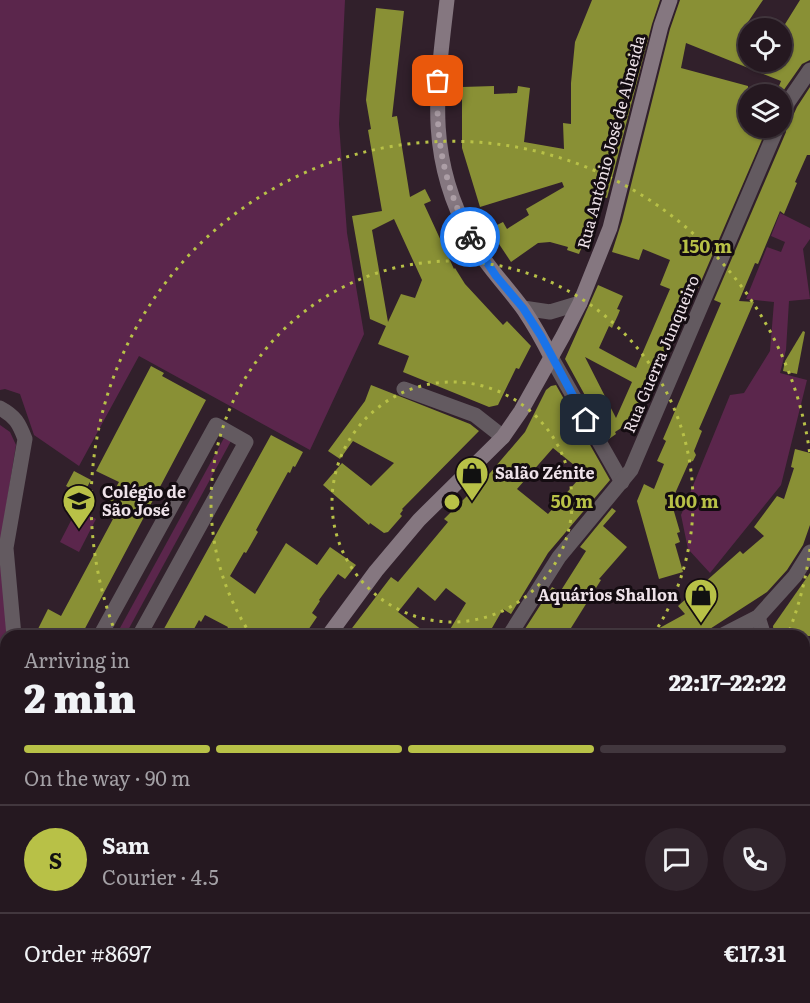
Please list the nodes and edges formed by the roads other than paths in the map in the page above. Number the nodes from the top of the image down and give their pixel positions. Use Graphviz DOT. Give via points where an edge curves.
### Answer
graph roads {
  1 [pos="447,0"];
  2 [pos="670,0"];
  3 [pos="810,70"];
  4 [pos="792,96"];
  5 [pos="773,138"];
  6 [pos="580,303"];
  7 [pos="523,308"];
  8 [pos="551,357"];
  9 [pos="404,389"];
  10 [pos="0,408"];
  11 [pos="503,436"];
  12 [pos="622,482"];
  13 [pos="810,552"];
  14 [pos="758,617"];
  15 [pos="13,630"];
  16 [pos="103,630"];
  17 [pos="143,630"];
  18 [pos="332,630"];
  19 [pos="513,630"];
  20 [pos="733,630"];
  21 [pos="762,630"];
  1 -- 7 [label="street" via="436,112 449,191 470,236"];
  2 -- 6 [label="street, Rua António José de Almeida" via="610,228"];
  3 -- 4 [label="street"];
  5 -- 12 [label="street, Rua Guerra Junqueiro" via="631,470"];
  6 -- 7 [label="street" via="550,312"];
  6 -- 8 [label="street, Rua António José de Almeida"];
  7 -- 8 [label="street"];
  8 -- 11 [label="street, Rua António José de Almeida"];
  8 -- 12 [label="street"];
  9 -- 11 [label="street" via="475,415"];
  10 -- 15 [label="street" via="19,422 25,439 6,548"];
  11 -- 18 [label="street, Rua António José de Almeida" via="419,520"];
  12 -- 19 [label="street, Rua Guerra Junqueiro" via="559,557"];
  13 -- 14 [label="street" via="795,576"];
  14 -- 20 [label="street"];
  14 -- 21 [label="street"];
  16 -- 17 [label="street" via="216,425 246,442"];
}
